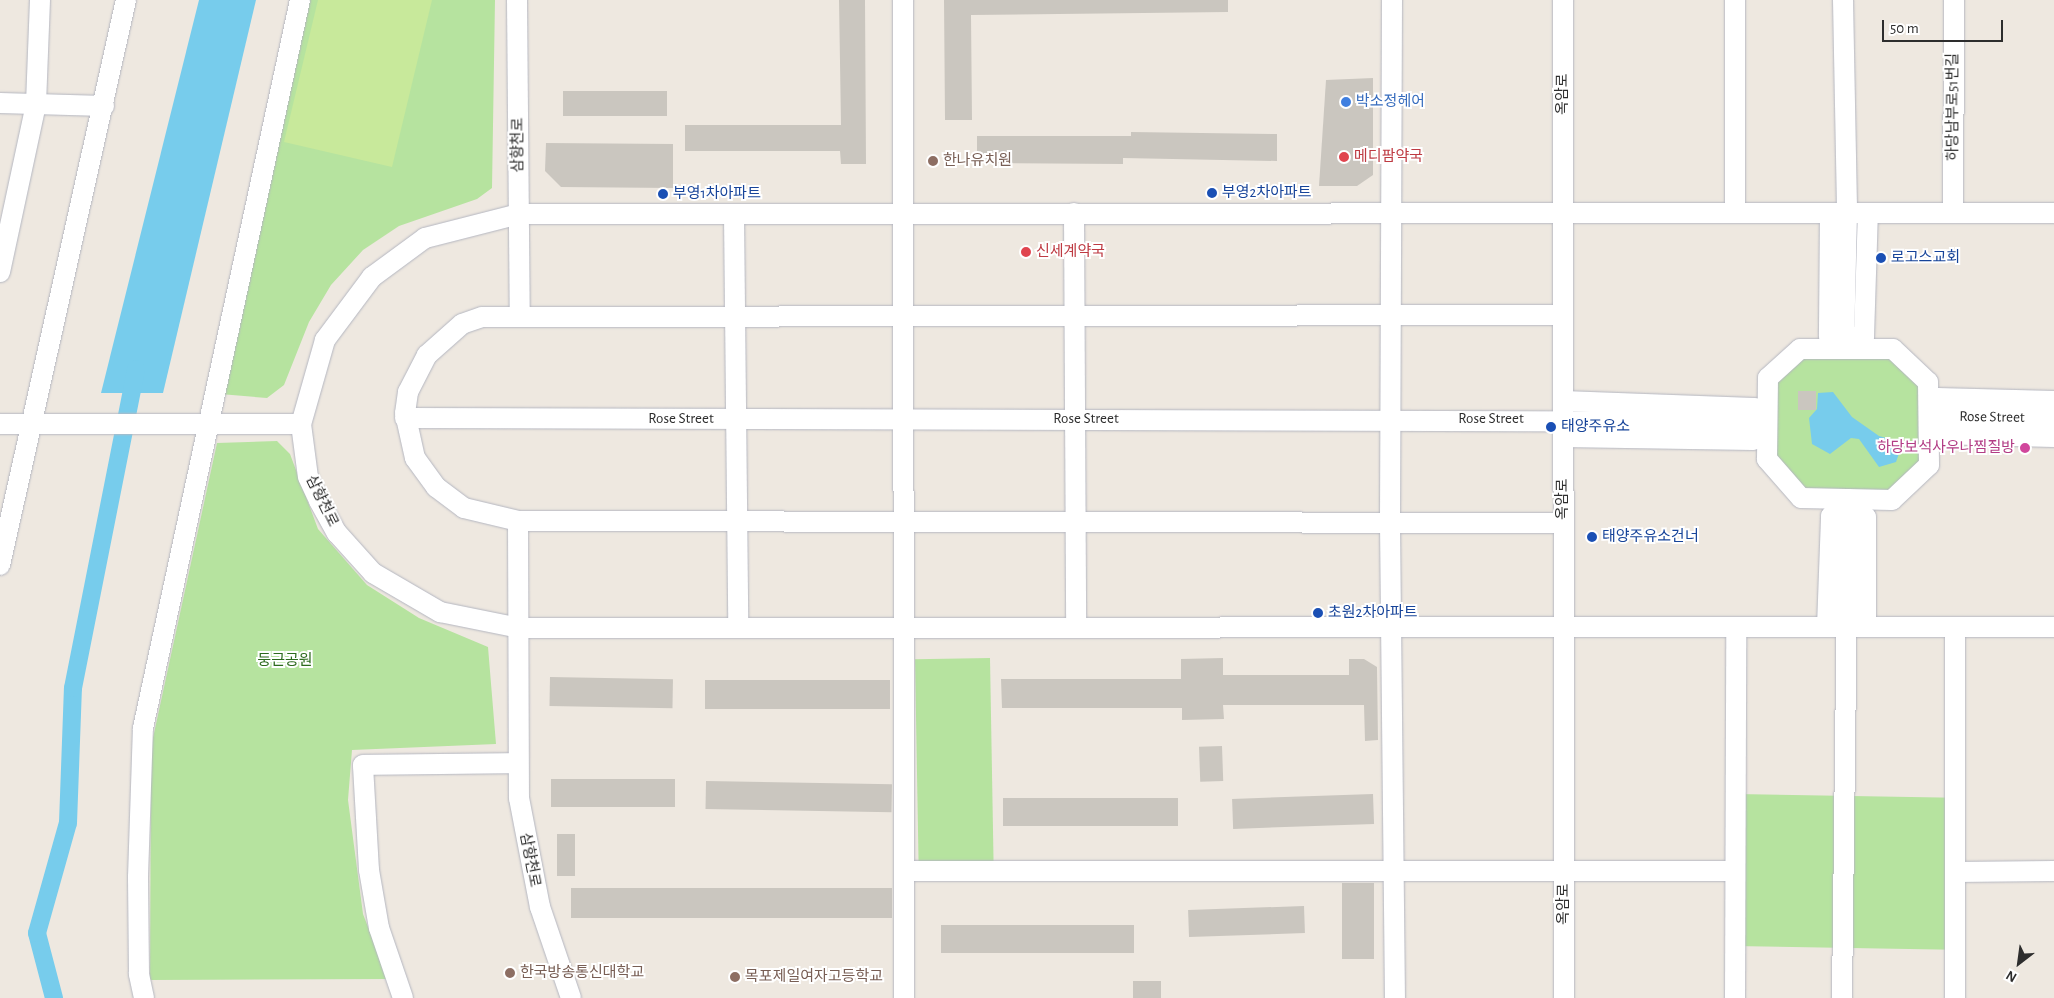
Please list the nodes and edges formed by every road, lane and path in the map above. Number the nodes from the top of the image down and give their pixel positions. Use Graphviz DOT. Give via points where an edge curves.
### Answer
graph roads {
  1 [pos="40,0"];
  2 [pos="126,0"];
  3 [pos="300,0"];
  4 [pos="517,0"];
  5 [pos="903,0"];
  6 [pos="1392,0"];
  7 [pos="1563,0"];
  8 [pos="1735,0"];
  9 [pos="1843,0"];
  10 [pos="1954,0"];
  11 [pos="0,102"];
  12 [pos="36,104"];
  13 [pos="104,106"];
  14 [pos="1074,213"];
  15 [pos="1563,213"];
  16 [pos="1839,213"];
  17 [pos="1868,213"];
  18 [pos="1953,213"];
  19 [pos="2054,213"];
  20 [pos="519,214"];
  21 [pos="734,214"];
  22 [pos="906,214"];
  23 [pos="1391,214"];
  24 [pos="1735,214"];
  25 [pos="0,272"];
  26 [pos="736,313"];
  27 [pos="520,314"];
  28 [pos="906,314"];
  29 [pos="1075,314"];
  30 [pos="1391,315"];
  31 [pos="1563,315"];
  32 [pos="1844,342"];
  33 [pos="2054,401"];
  34 [pos="1933,417"];
  35 [pos="405,418"];
  36 [pos="2054,418"];
  37 [pos="737,419"];
  38 [pos="905,419"];
  39 [pos="1075,419"];
  40 [pos="1390,419"];
  41 [pos="1563,419"];
  42 [pos="1761,421"];
  43 [pos="0,424"];
  44 [pos="40,424"];
  45 [pos="301,424"];
  46 [pos="203,425"];
  47 [pos="2054,437"];
  48 [pos="1848,508"];
  49 [pos="518,521"];
  50 [pos="737,521"];
  51 [pos="904,522"];
  52 [pos="1076,522"];
  53 [pos="1563,523"];
  54 [pos="1390,524"];
  55 [pos="0,565"];
  56 [pos="1076,627"];
  57 [pos="1392,627"];
  58 [pos="1563,627"];
  59 [pos="1836,627"];
  60 [pos="1866,627"];
  61 [pos="1955,627"];
  62 [pos="2054,627"];
  63 [pos="519,628"];
  64 [pos="738,628"];
  65 [pos="904,628"];
  66 [pos="1736,628"];
  67 [pos="518,764"];
  68 [pos="2054,870"];
  69 [pos="904,871"];
  70 [pos="1564,871"];
  71 [pos="1735,871"];
  72 [pos="1395,872"];
  73 [pos="1955,872"];
  74 [pos="144,998"];
  75 [pos="403,998"];
  76 [pos="571,998"];
  77 [pos="904,998"];
  78 [pos="1395,998"];
  79 [pos="1564,998"];
  80 [pos="1735,998"];
  81 [pos="1842,998"];
  82 [pos="1955,998"];
  1 -- 12 [label="street"];
  2 -- 13 [label="street"];
  3 -- 46 [label="street"];
  4 -- 20 [label="street, 삼향천로"];
  5 -- 22 [label="street"];
  6 -- 23 [label="street"];
  7 -- 15 [label="street, 옥암로"];
  8 -- 24 [label="street"];
  9 -- 16 [label="street"];
  10 -- 18 [label="street, 하당남부로51번길"];
  11 -- 12 [label="street"];
  12 -- 13 [label="street"];
  12 -- 25 [label="street"];
  13 -- 44 [label="street"];
  14 -- 22 [label="street"];
  14 -- 23 [label="street"];
  14 -- 29 [label="street"];
  15 -- 23 [label="street"];
  15 -- 24 [label="street"];
  15 -- 31 [label="street, 옥암로"];
  16 -- 17 [label="street"];
  16 -- 24 [label="street"];
  16 -- 32 [label="street"];
  17 -- 18 [label="street"];
  17 -- 32 [label="street" via="1864,336"];
  18 -- 19 [label="street"];
  20 -- 21 [label="street"];
  20 -- 27 [label="street"];
  20 -- 45 [label="street, 삼향천로" via="425,238 372,277 325,340"];
  21 -- 22 [label="street"];
  21 -- 26 [label="street"];
  22 -- 28 [label="street"];
  23 -- 30 [label="street"];
  26 -- 27 [label="street"];
  26 -- 28 [label="street"];
  26 -- 37 [label="street"];
  27 -- 35 [label="street" via="482,316 439,342 416,372"];
  28 -- 29 [label="street"];
  28 -- 38 [label="street"];
  29 -- 30 [label="street"];
  29 -- 39 [label="street"];
  30 -- 31 [label="street"];
  30 -- 40 [label="street"];
  31 -- 41 [label="street, 옥암로"];
  32 -- 34 [label="street" via="1893,349 1928,382"];
  32 -- 42 [label="street" via="1800,349 1768,378"];
  33 -- 34 [label="street" via="1937,398"];
  34 -- 36 [label="street, Rose Street"];
  34 -- 47 [label="street" via="1936,434"];
  34 -- 48 [label="street" via="1928,465 1892,500"];
  35 -- 37 [label="street, Rose Street"];
  35 -- 49 [label="street" via="414,458 436,487 464,508"];
  37 -- 38 [label="street, Rose Street"];
  37 -- 50 [label="street"];
  38 -- 39 [label="street, Rose Street"];
  38 -- 51 [label="street"];
  39 -- 40 [label="street, Rose Street"];
  39 -- 52 [label="street"];
  40 -- 41 [label="street, Rose Street"];
  40 -- 54 [label="street"];
  41 -- 42 [label="street" via="1754,408"];
  41 -- 42 [label="street" via="1753,440"];
  41 -- 53 [label="street, 옥암로"];
  42 -- 48 [label="street" via="1767,459 1801,498"];
  43 -- 44 [label="street"];
  44 -- 46 [label="street"];
  44 -- 55 [label="street"];
  45 -- 46 [label="street"];
  45 -- 63 [label="street, 삼향천로" via="308,476 319,501 337,533 374,573 440,612"];
  46 -- 74 [label="street" via="143,728 138,887 139,974"];
  48 -- 59 [label="street"];
  48 -- 60 [label="street" via="1866,517"];
  49 -- 50 [label="street"];
  49 -- 63 [label="street"];
  50 -- 51 [label="street"];
  50 -- 64 [label="street"];
  51 -- 52 [label="street"];
  51 -- 65 [label="street"];
  52 -- 54 [label="street"];
  52 -- 56 [label="street"];
  53 -- 54 [label="street"];
  53 -- 58 [label="street, 옥암로"];
  54 -- 57 [label="street"];
  56 -- 57 [label="street"];
  56 -- 65 [label="street"];
  57 -- 58 [label="street"];
  57 -- 72 [label="street"];
  58 -- 66 [label="street"];
  58 -- 70 [label="street, 옥암로"];
  59 -- 60 [label="street"];
  59 -- 66 [label="street"];
  59 -- 81 [label="street"];
  60 -- 61 [label="street"];
  61 -- 62 [label="street"];
  61 -- 73 [label="street"];
  63 -- 64 [label="street"];
  63 -- 67 [label="street, 삼향천로"];
  64 -- 65 [label="street"];
  65 -- 69 [label="street"];
  66 -- 71 [label="street"];
  67 -- 75 [label="street" via="363,765 369,870 379,928"];
  67 -- 76 [label="street, 삼향천로" via="530,870"];
  68 -- 73 [label="street"];
  69 -- 72 [label="street"];
  69 -- 77 [label="street"];
  70 -- 71 [label="street"];
  70 -- 72 [label="street"];
  70 -- 79 [label="street, 옥암로"];
  71 -- 80 [label="street"];
  72 -- 78 [label="street"];
  73 -- 82 [label="street"];
}
